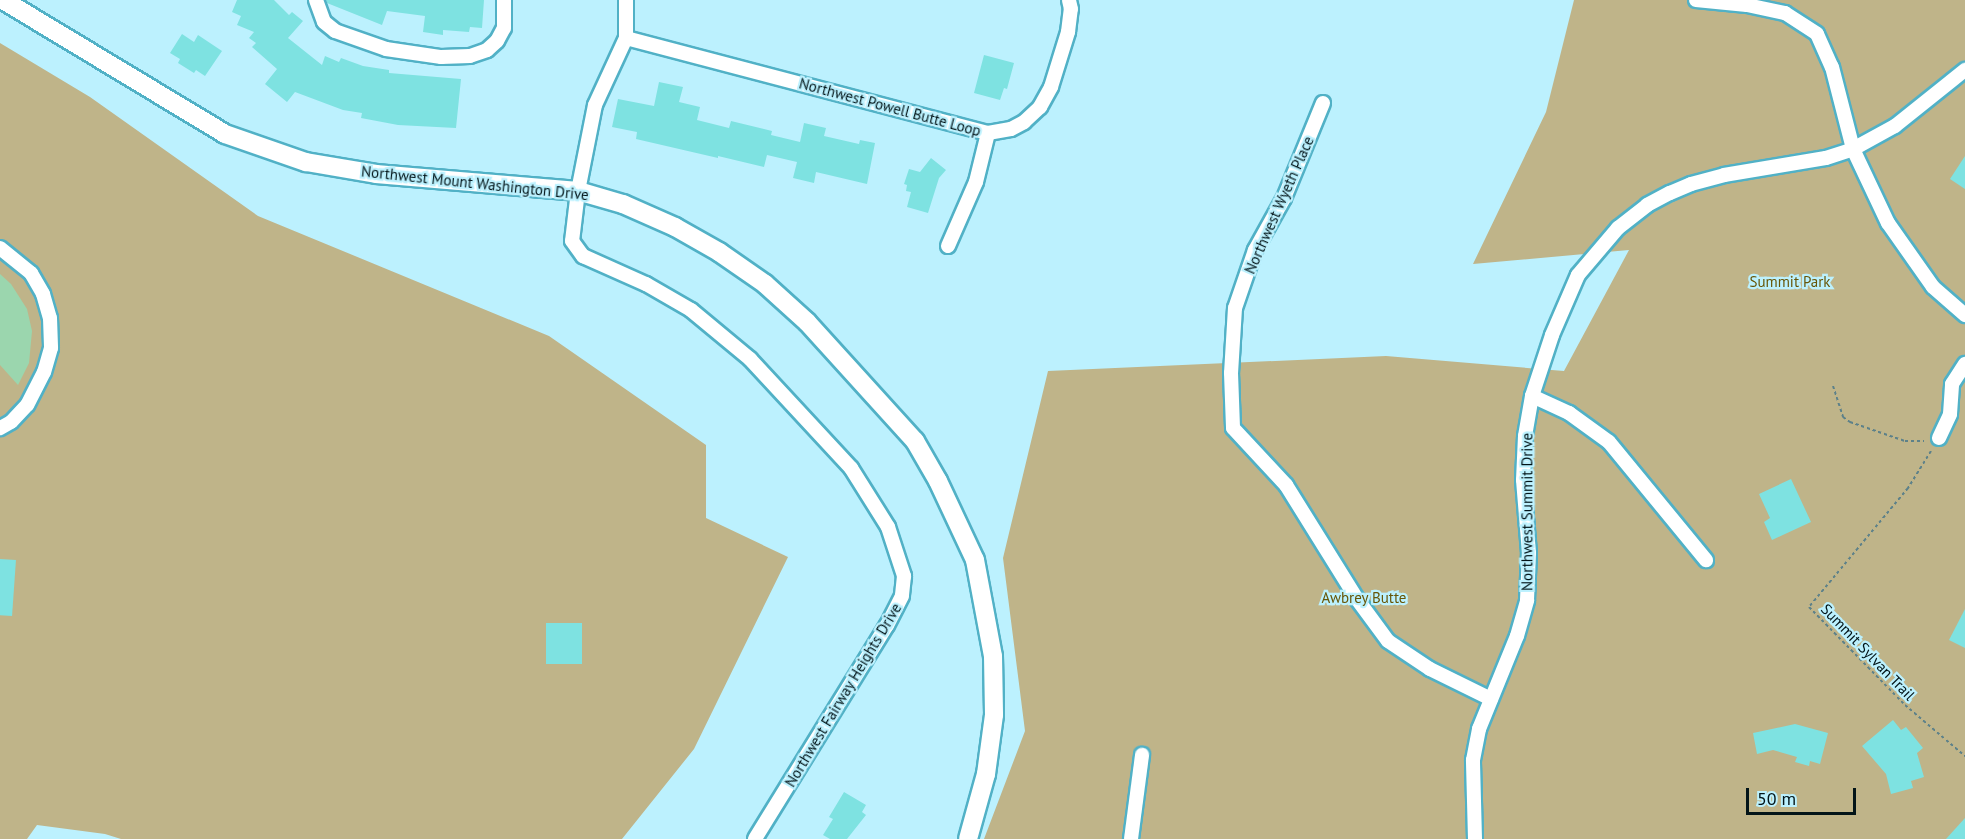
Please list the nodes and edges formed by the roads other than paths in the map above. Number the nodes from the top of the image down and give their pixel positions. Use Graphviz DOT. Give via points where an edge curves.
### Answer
graph roads {
  1 [pos="3,0"];
  2 [pos="316,0"];
  3 [pos="504,0"];
  4 [pos="626,0"];
  5 [pos="1069,0"];
  6 [pos="1696,0"];
  7 [pos="626,38"];
  8 [pos="1965,70"];
  9 [pos="1323,103"];
  10 [pos="988,133"];
  11 [pos="1853,149"];
  12 [pos="578,191"];
  13 [pos="948,246"];
  14 [pos="0,248"];
  15 [pos="1965,315"];
  16 [pos="1965,364"];
  17 [pos="1532,396"];
  18 [pos="0,428"];
  19 [pos="1939,438"];
  20 [pos="1706,560"];
  21 [pos="1491,699"];
  22 [pos="1142,755"];
  23 [pos="756,839"];
  24 [pos="968,839"];
  25 [pos="1131,839"];
  26 [pos="1475,839"];
  1 -- 12 [label="main road, Northwest Mount Washington Drive" via="225,134 306,162 376,174"];
  2 -- 3 [label="street" via="324,22 335,31 386,49 441,57 470,56 487,50 497,41 504,28"];
  4 -- 7 [label="street"];
  5 -- 10 [label="street, Northwest Powell Butte Loop" via="1068,32 1051,87 1040,107 1011,129"];
  6 -- 11 [label="street" via="1785,13 1817,34 1832,67"];
  7 -- 10 [label="street, Northwest Powell Butte Loop"];
  7 -- 12 [label="street, Northwest Fairway Heights Drive" via="595,105"];
  8 -- 11 [label="street, Northwest Summit Drive" via="1895,126"];
  9 -- 21 [label="street, Northwest Wyeth Place" via="1284,198 1255,250 1235,308 1233,428 1286,485 1388,641 1430,669"];
  10 -- 13 [label="street" via="976,182"];
  11 -- 15 [label="street" via="1888,223 1933,287"];
  11 -- 17 [label="street, Northwest Summit Drive" via="1826,158 1690,184 1647,205 1618,228 1578,275"];
  12 -- 23 [label="street, Northwest Fairway Heights Drive" via="572,241 583,256 691,310 750,359 851,468 888,527 899,555 904,576 902,596"];
  12 -- 24 [label="main road, Northwest Mount Washington Drive" via="623,204 675,227 765,284 807,322 915,441 944,491 975,560 993,656 994,714 986,774"];
  14 -- 18 [label="street" via="31,273 43,294 50,318 51,348 27,405"];
  16 -- 19 [label="street" via="1952,384 1950,414"];
  17 -- 20 [label="street" via="1569,413 1609,442"];
  17 -- 21 [label="street, Northwest Summit Drive" via="1523,480 1529,553 1527,600"];
  21 -- 26 [label="street, Northwest Summit Drive" via="1479,729 1473,760"];
  22 -- 25 [label="street"];
}
